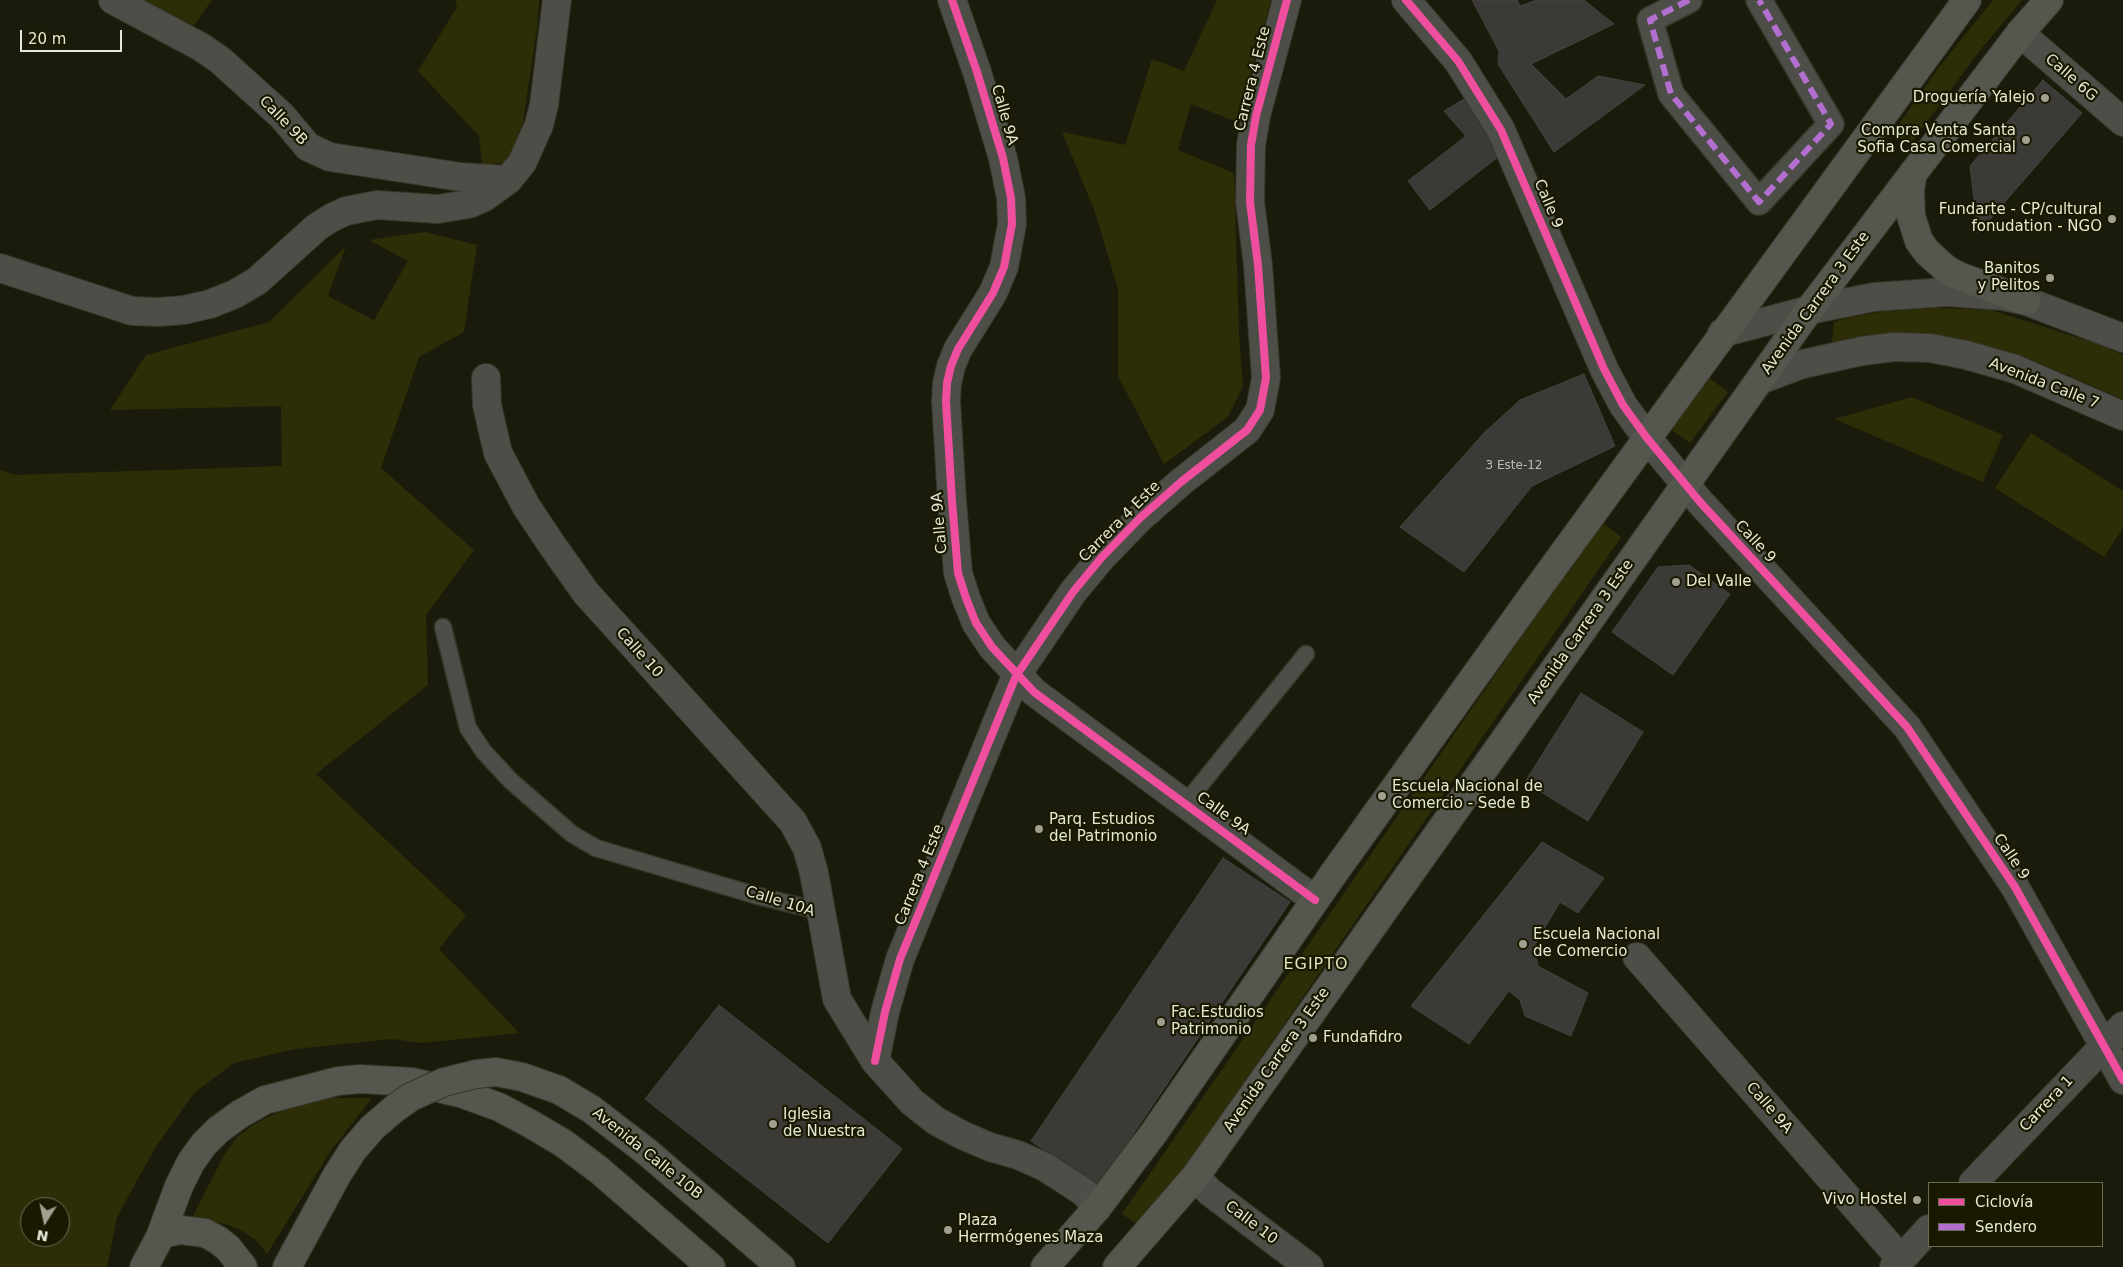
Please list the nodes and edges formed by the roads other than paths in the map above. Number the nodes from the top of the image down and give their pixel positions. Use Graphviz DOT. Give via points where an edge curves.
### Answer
graph roads {
  1 [pos="113,0"];
  2 [pos="556,0"];
  3 [pos="952,0"];
  4 [pos="1287,0"];
  5 [pos="1406,0"];
  6 [pos="1690,0"];
  7 [pos="1759,0"];
  8 [pos="1967,0"];
  9 [pos="2049,0"];
  10 [pos="2020,33"];
  11 [pos="2123,122"];
  12 [pos="1913,173"];
  13 [pos="508,180"];
  14 [pos="0,268"];
  15 [pos="2026,302"];
  16 [pos="1809,310"];
  17 [pos="1722,333"];
  18 [pos="2123,338"];
  19 [pos="486,378"];
  20 [pos="1760,380"];
  21 [pos="2123,416"];
  22 [pos="1647,438"];
  23 [pos="1685,485"];
  24 [pos="443,627"];
  25 [pos="1306,654"];
  26 [pos="1016,676"];
  27 [pos="1186,804"];
  28 [pos="1316,900"];
  29 [pos="820,911"];
  30 [pos="1637,957"];
  31 [pos="2123,1026"];
  32 [pos="2103,1045"];
  33 [pos="875,1061"];
  34 [pos="2123,1080"];
  35 [pos="1195,1176"];
  36 [pos="1974,1182"];
  37 [pos="1097,1208"];
  38 [pos="1928,1230"];
  39 [pos="160,1237"];
  40 [pos="1897,1263"];
  41 [pos="144,1267"];
  42 [pos="243,1267"];
  43 [pos="287,1267"];
  44 [pos="711,1267"];
  45 [pos="781,1267"];
  46 [pos="1045,1267"];
  47 [pos="1117,1267"];
  48 [pos="1309,1267"];
  1 -- 13 [label="street, Calle 9B" via="220,60 282,116 308,147 330,157"];
  2 -- 13 [label="street" via="539,126 522,163"];
  3 -- 26 [label="street, Calle 9A" via="1003,158 1011,198 1012,224 1001,276 958,349 947,383 949,464 958,574 976,623"];
  4 -- 26 [label="street, Carrera 4 Este" via="1250,145 1250,202 1266,378 1260,410 1247,430 1181,482 1102,556 1073,592"];
  5 -- 22 [label="street, Calle 9" via="1458,61 1501,130 1604,369 1623,405"];
  6 -- 7 [label="street" via="1650,20 1671,94 1759,202 1831,124"];
  8 -- 17 [label="main road"];
  9 -- 10 [label="main road, Avenida Carrera 3 Este"];
  10 -- 11 [label="street, Calle 6G"];
  10 -- 12 [label="main road, Avenida Carrera 3 Este"];
  12 -- 15 [label="main road" via="1911,216 1927,252 1947,270"];
  12 -- 16 [label="main road, Avenida Carrera 3 Este"];
  13 -- 14 [label="street" via="483,198 454,207 377,205 346,211 318,227 257,281 227,297 184,310 132,311"];
  15 -- 16 [label="street" via="2004,296 1947,292 1874,297"];
  15 -- 18 [label="street"];
  16 -- 17 [label="street"];
  16 -- 20 [label="main road, Avenida Carrera 3 Este"];
  17 -- 22 [label="main road"];
  19 -- 29 [label="street, Calle 10" via="487,405 498,453 526,506 586,593 793,822 807,848"];
  20 -- 21 [label="street, Avenida Calle 7" via="1803,364 1862,351 1894,347 1930,348 2016,369"];
  20 -- 23 [label="main road, Avenida Carrera 3 Este"];
  22 -- 23 [label="street, Calle 9"];
  22 -- 28 [label="main road"];
  23 -- 32 [label="street, Calle 9" via="1907,727 2015,887"];
  23 -- 35 [label="main road, Avenida Carrera 3 Este"];
  24 -- 29 [label="lane, Calle 10A" via="468,728 484,752 511,781 572,834 596,848"];
  25 -- 27 [label="lane"];
  26 -- 27 [label="street, Calle 9A"];
  26 -- 33 [label="street, Carrera 4 Este" via="900,959"];
  27 -- 28 [label="street, Calle 9A"];
  28 -- 37 [label="main road" via="1153,1134"];
  29 -- 33 [label="street, Calle 10A" via="837,999"];
  30 -- 40 [label="street, Calle 9A"];
  31 -- 32 [label="street, Carrera 1"];
  32 -- 34 [label="street, Calle 9"];
  32 -- 36 [label="street, Carrera 1"];
  33 -- 37 [label="street, Calle 10A" via="912,1102 936,1120 962,1136 1045,1167 1085,1193"];
  35 -- 47 [label="main road, Avenida Carrera 3 Este"];
  35 -- 48 [label="street, Calle 10" via="1210,1192"];
  37 -- 46 [label="main road"];
  38 -- 40 [label="street"];
  39 -- 41 [label="main road"];
  39 -- 42 [label="main road" via="182,1230 205,1233 228,1248"];
  39 -- 44 [label="main road" via="191,1162 218,1130 265,1100 338,1080 360,1079 413,1082 499,1107 562,1143 599,1170"];
  43 -- 45 [label="main road, Avenida Calle 10B, bridge" via="337,1175 372,1128 411,1098 444,1082 496,1072 559,1090 591,1108"];
}
